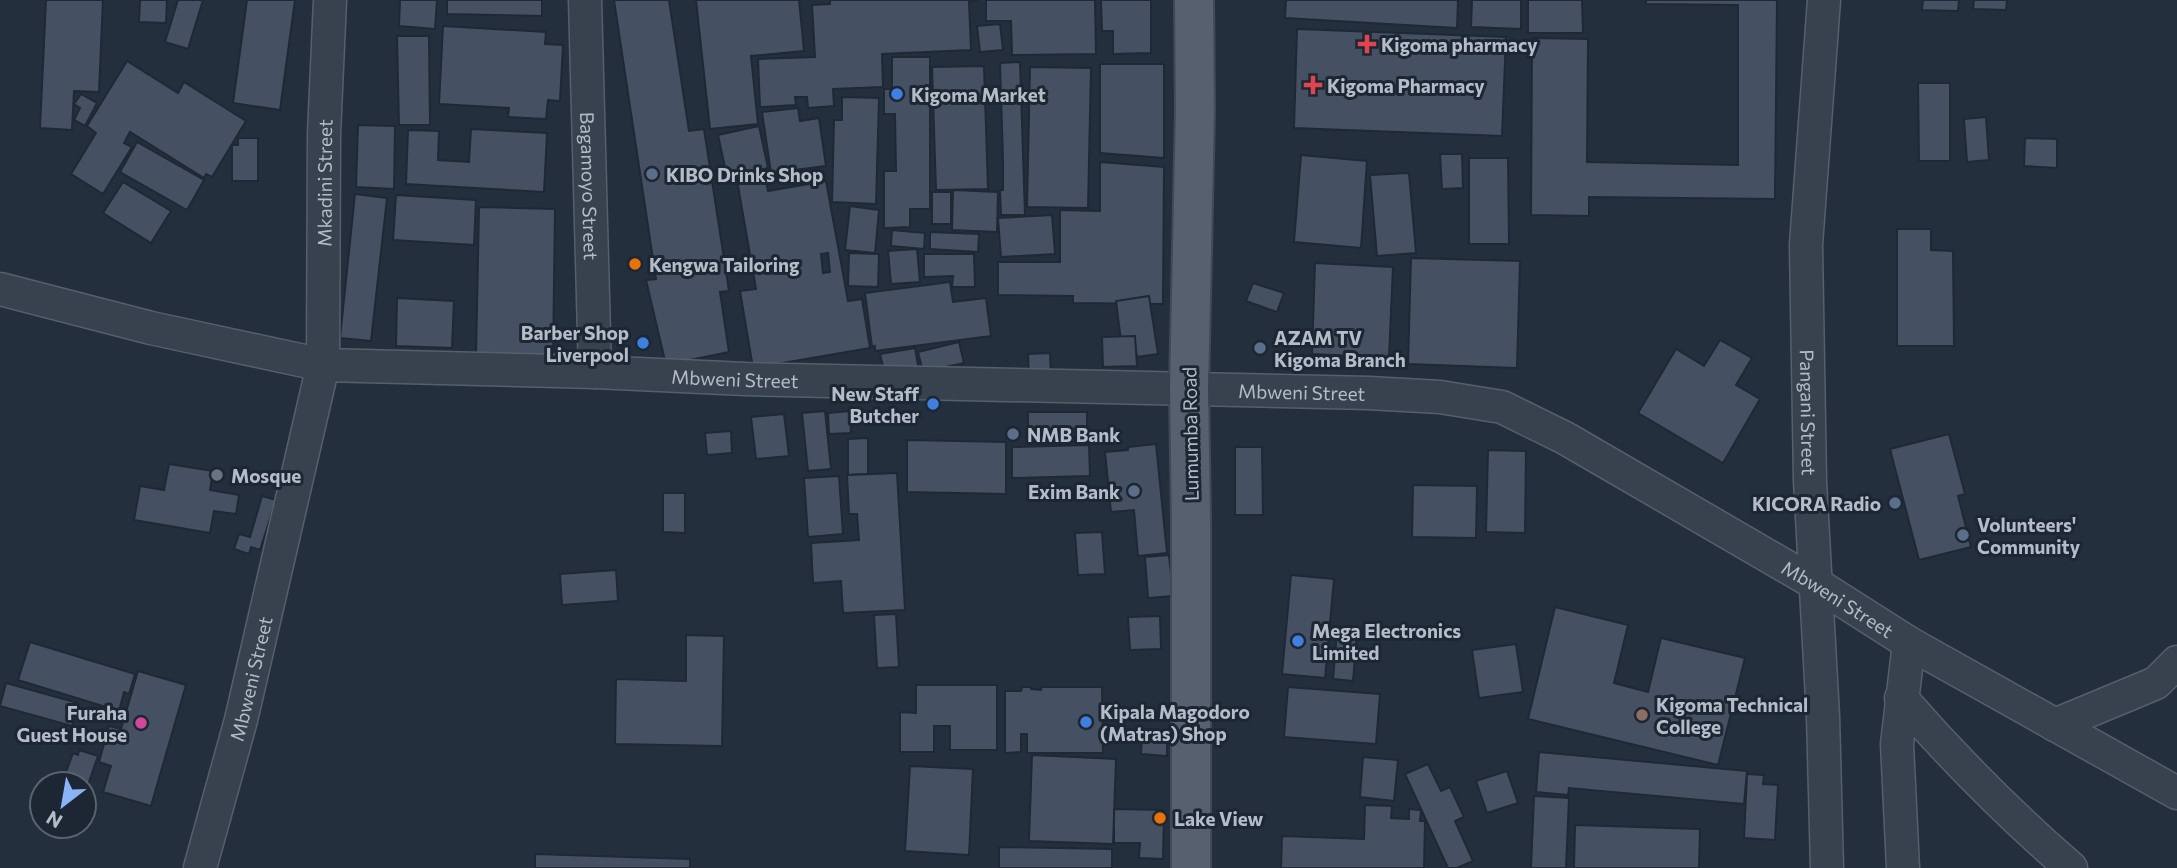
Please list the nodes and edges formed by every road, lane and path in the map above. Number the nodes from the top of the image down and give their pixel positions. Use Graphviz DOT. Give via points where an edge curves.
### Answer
graph roads {
  1 [pos="330,0"];
  2 [pos="585,0"];
  3 [pos="1194,0"];
  4 [pos="1824,0"];
  5 [pos="0,289"];
  6 [pos="323,365"];
  7 [pos="595,372"];
  8 [pos="1189,389"];
  9 [pos="1818,585"];
  10 [pos="1909,643"];
  11 [pos="2177,662"];
  12 [pos="1902,698"];
  13 [pos="2055,725"];
  14 [pos="2177,793"];
  15 [pos="200,868"];
  16 [pos="1191,868"];
  17 [pos="1827,868"];
  18 [pos="1903,868"];
  19 [pos="2071,868"];
  1 -- 6 [label="street, Mkadini Street"];
  2 -- 7 [label="street, Bagamoyo Street"];
  3 -- 8 [label="main road, Lumumba Road"];
  4 -- 9 [label="street, Pangani Street" via="1806,245 1810,481"];
  5 -- 6 [label="street, Mbweni Street"];
  6 -- 7 [label="street, Mbweni Street"];
  6 -- 15 [label="street, Mbweni Street" via="241,720"];
  7 -- 8 [label="street, Mbweni Street"];
  8 -- 9 [label="street, Mbweni Street" via="1440,397 1502,407 1565,438"];
  8 -- 16 [label="main road, Lumumba Road"];
  9 -- 10 [label="street, Mbweni Street"];
  9 -- 17 [label="street, Pangani Street"];
  10 -- 12 [label="street"];
  10 -- 13 [label="street, Mbweni Street"];
  11 -- 13 [label="street" via="2156,683"];
  12 -- 18 [label="street" via="1897,744"];
  12 -- 19 [label="street" via="1948,751"];
  13 -- 14 [label="street, Mbweni Street"];
}
